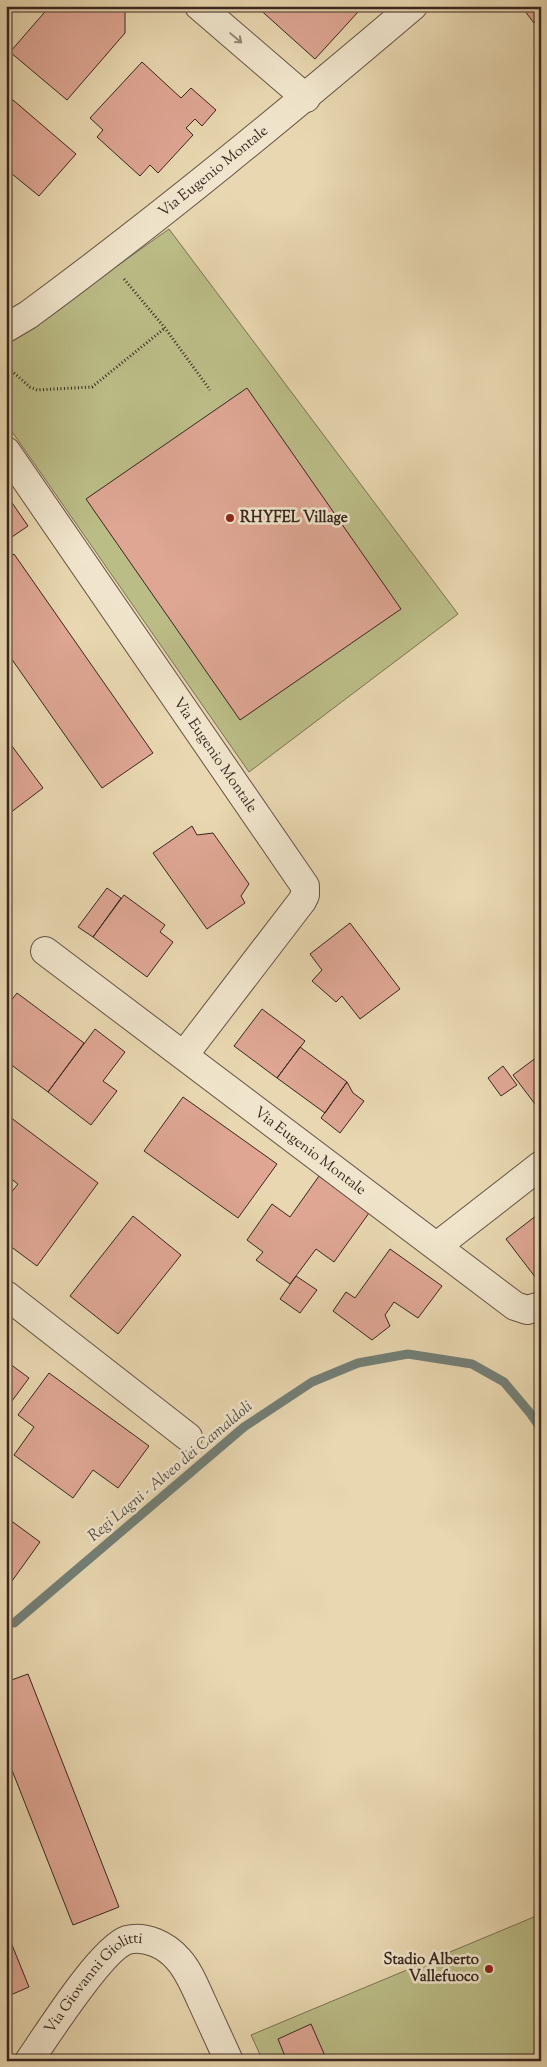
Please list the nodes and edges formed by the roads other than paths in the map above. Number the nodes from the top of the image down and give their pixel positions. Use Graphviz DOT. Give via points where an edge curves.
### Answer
graph roads {
  1 [pos="199,6"];
  2 [pos="413,6"];
  3 [pos="306,98"];
  4 [pos="6,328"];
  5 [pos="6,452"];
  6 [pos="45,951"];
  7 [pos="184,1055"];
  8 [pos="541,1165"];
  9 [pos="437,1246"];
  10 [pos="6,1295"];
  11 [pos="541,1306"];
  12 [pos="188,1437"];
  13 [pos="29,2061"];
  14 [pos="229,2061"];
  1 -- 3 [label="street, one-way"];
  2 -- 3 [label="street, Via Eugenio Montale"];
  3 -- 4 [label="street, Via Eugenio Montale" via="107,257 28,316"];
  5 -- 7 [label="street, Via Eugenio Montale" via="305,886 302,901"];
  6 -- 7 [label="street, Via Eugenio Montale"];
  7 -- 9 [label="street, Via Eugenio Montale"];
  8 -- 9 [label="street"];
  9 -- 11 [label="street, Via Eugenio Montale" via="514,1306 526,1310"];
  10 -- 12 [label="street"];
  13 -- 14 [label="street, Via Giovanni Giolitti" via="94,1968 126,1941 143,1938 166,1949 189,1974"];
}
